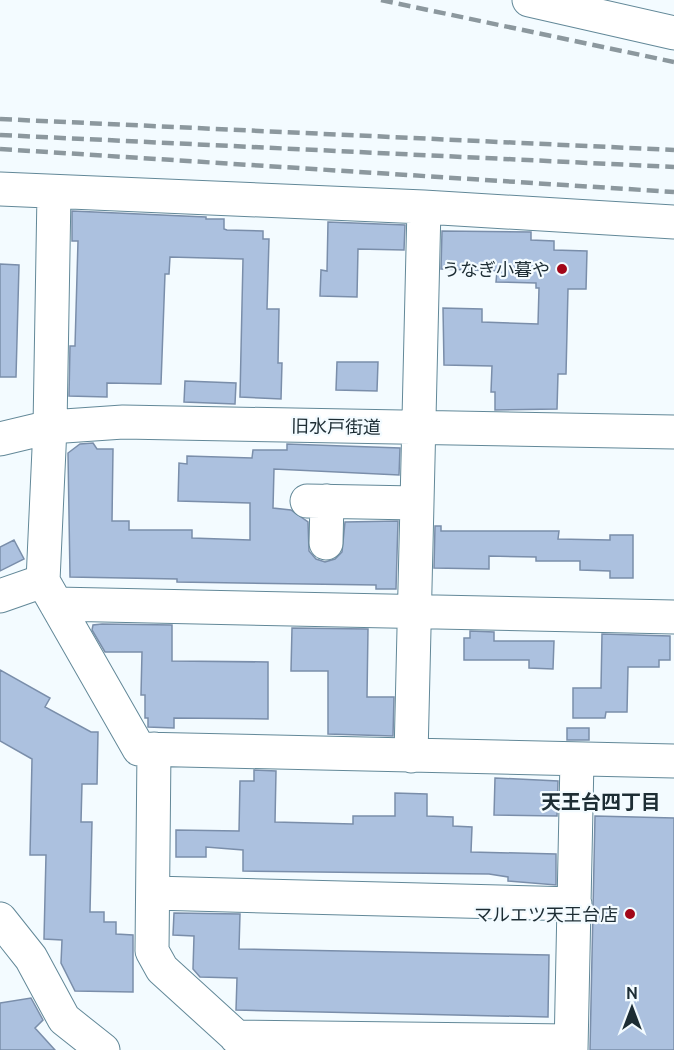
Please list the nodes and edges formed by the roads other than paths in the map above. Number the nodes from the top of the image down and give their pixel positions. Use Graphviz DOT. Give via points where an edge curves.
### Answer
graph roads {
  1 [pos="529,0"];
  2 [pos="569,5"];
  3 [pos="674,33"];
  4 [pos="0,189"];
  5 [pos="54,193"];
  6 [pos="424,207"];
  7 [pos="674,222"];
  8 [pos="50,426"];
  9 [pos="418,427"];
  10 [pos="674,432"];
  11 [pos="0,439"];
  12 [pos="416,503"];
  13 [pos="326,543"];
  14 [pos="49,593"];
  15 [pos="0,596"];
  16 [pos="414,612"];
  17 [pos="674,617"];
  18 [pos="154,749"];
  19 [pos="411,756"];
  20 [pos="577,759"];
  21 [pos="674,761"];
  22 [pos="153,893"];
  23 [pos="575,904"];
  24 [pos="0,919"];
  25 [pos="243,1043"];
  26 [pos="571,1045"];
  27 [pos="103,1050"];
  1 -- 2 [label="street"];
  2 -- 3 [label="street"];
  4 -- 5 [label="street"];
  5 -- 6 [label="street"];
  5 -- 8 [label="street"];
  6 -- 7 [label="street"];
  6 -- 9 [label="street"];
  8 -- 9 [label="street, 旧水戸街道" via="123,422"];
  8 -- 11 [label="street, 旧水戸街道"];
  8 -- 14 [label="street"];
  9 -- 10 [label="street, 旧水戸街道"];
  9 -- 12 [label="street"];
  12 -- 13 [label="street" via="317,501"];
  12 -- 16 [label="street"];
  14 -- 15 [label="street"];
  14 -- 16 [label="street"];
  14 -- 18 [label="street" via="139,749"];
  16 -- 17 [label="street"];
  16 -- 19 [label="street"];
  18 -- 19 [label="street"];
  18 -- 22 [label="street"];
  19 -- 20 [label="street"];
  20 -- 21 [label="street"];
  20 -- 23 [label="street"];
  22 -- 23 [label="street"];
  22 -- 25 [label="street" via="152,951 162,969"];
  23 -- 26 [label="street"];
  24 -- 27 [label="street" via="31,958 64,1018"];
  25 -- 26 [label="street"];
}
